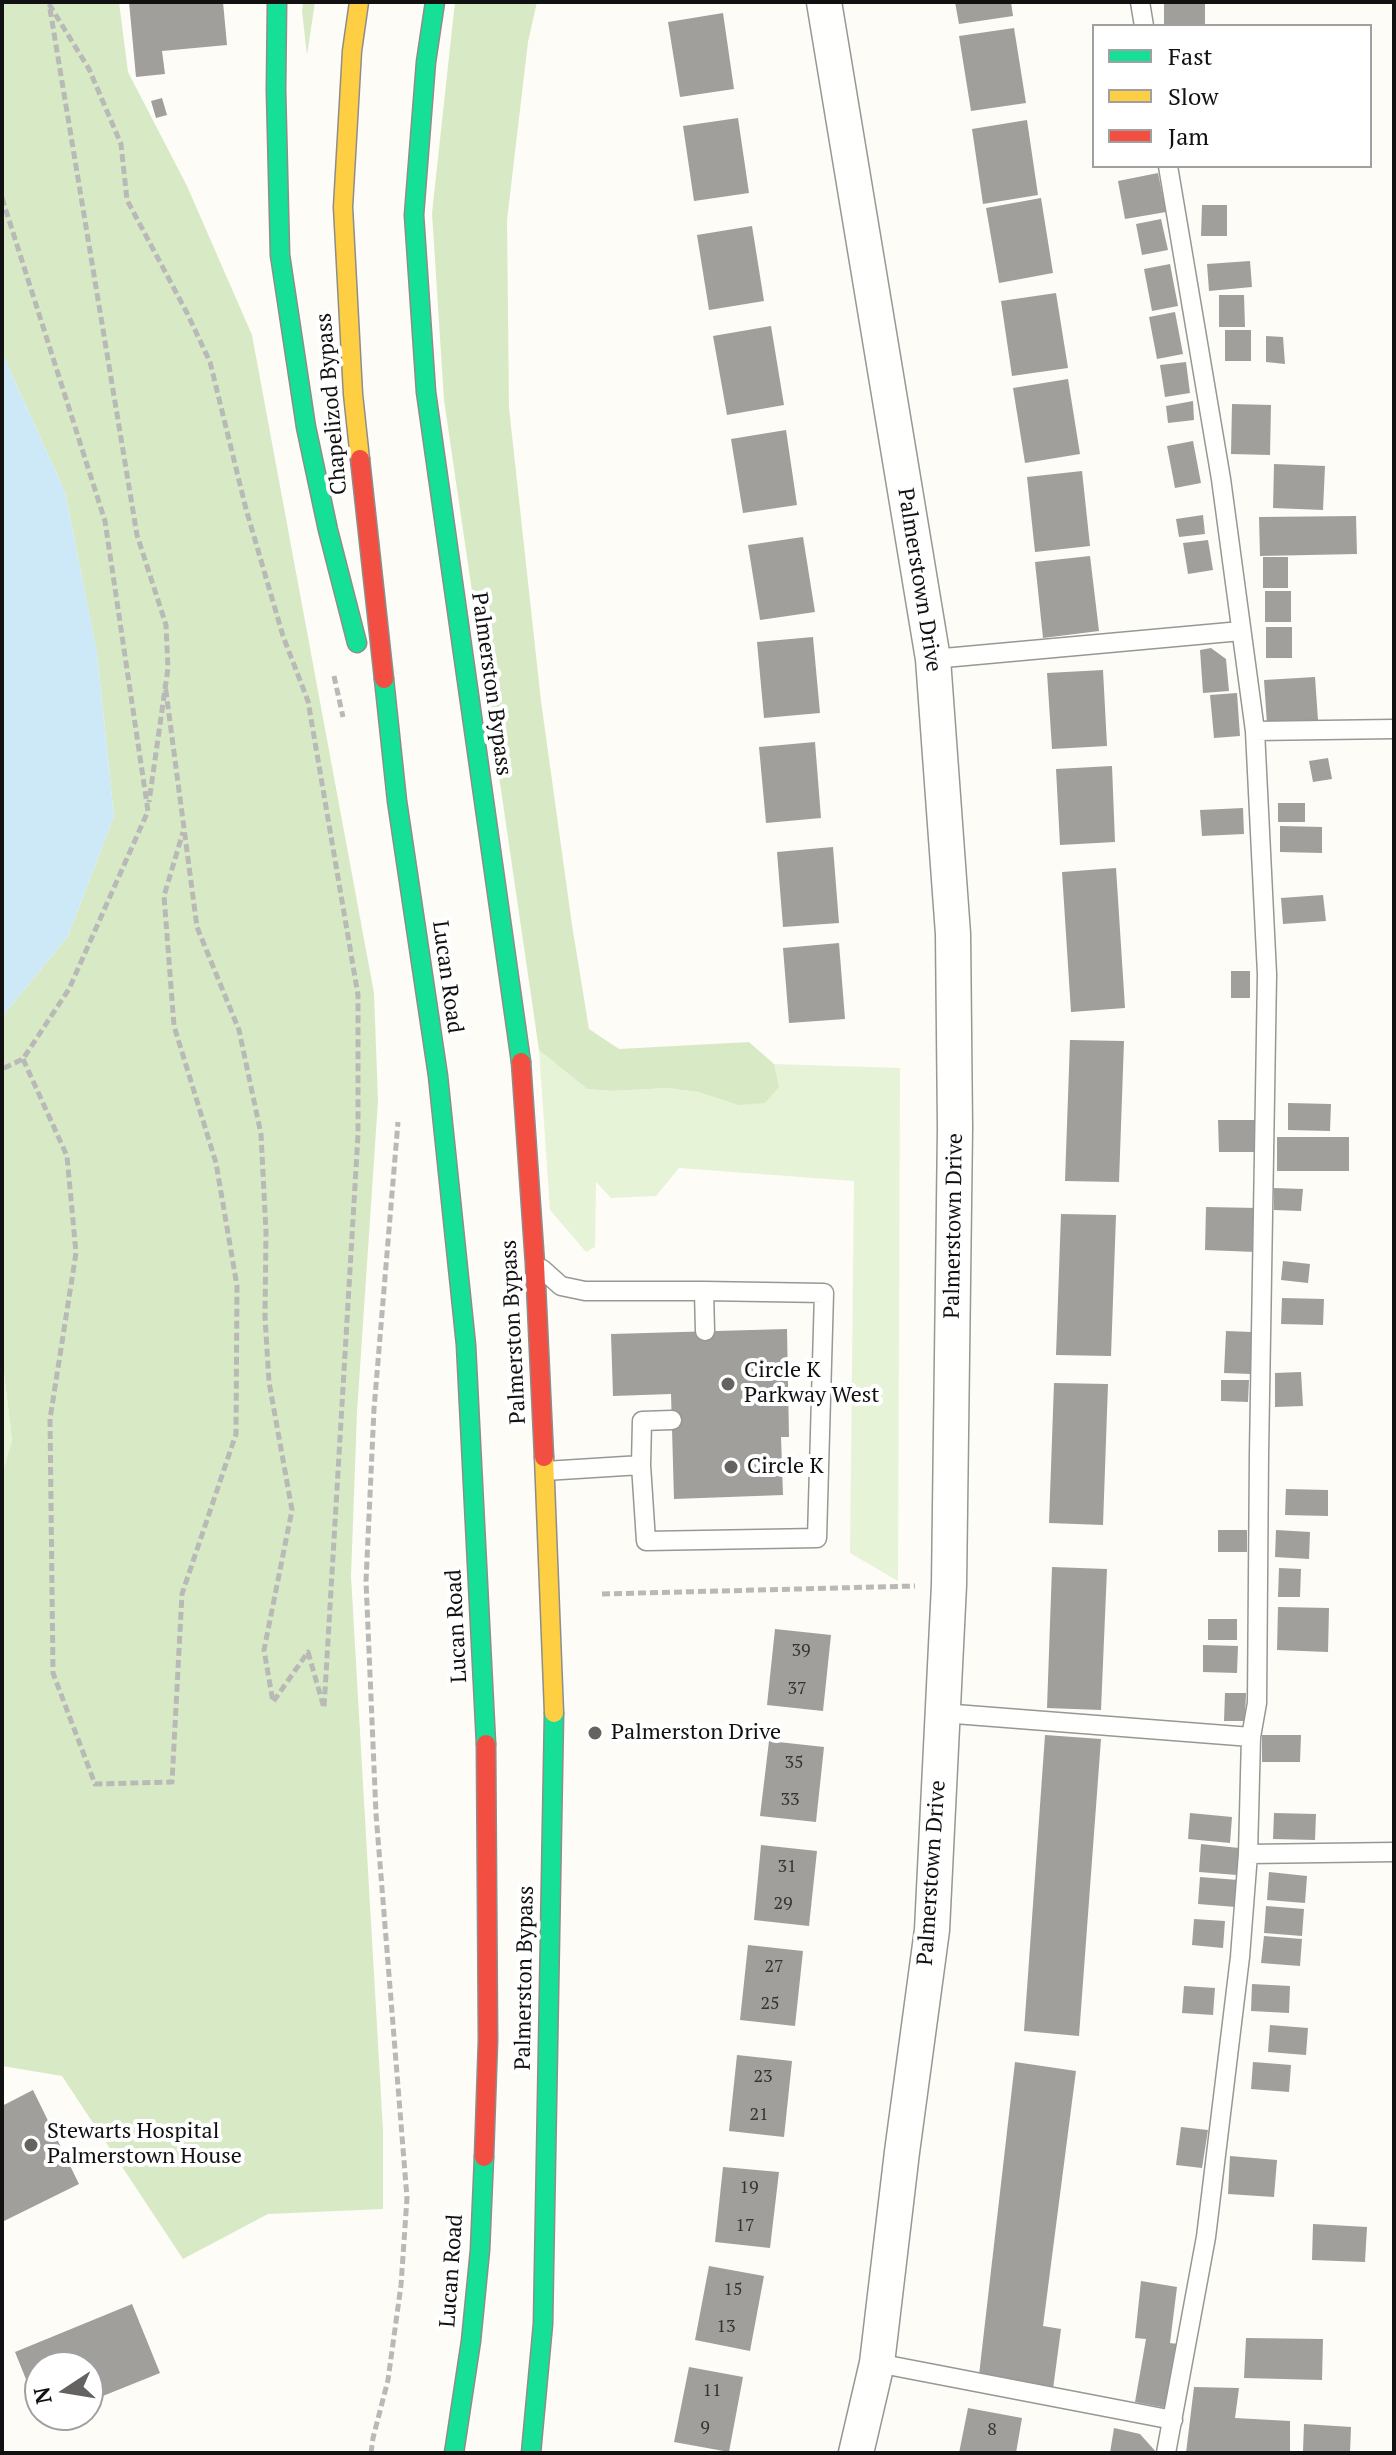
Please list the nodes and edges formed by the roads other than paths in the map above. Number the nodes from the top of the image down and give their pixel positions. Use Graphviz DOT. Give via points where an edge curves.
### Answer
graph roads {
  1 [pos="277,2"];
  2 [pos="359,2"];
  3 [pos="435,2"];
  4 [pos="824,2"];
  5 [pos="1140,2"];
  6 [pos="1144,24"];
  7 [pos="1168,168"];
  8 [pos="1241,631"];
  9 [pos="933,659"];
  10 [pos="1394,729"];
  11 [pos="1255,731"];
  12 [pos="397,801"];
  13 [pos="535,1264"];
  14 [pos="704,1291"];
  15 [pos="705,1331"];
  16 [pos="672,1420"];
  17 [pos="641,1465"];
  18 [pos="545,1471"];
  19 [pos="942,1713"];
  20 [pos="1251,1737"];
  21 [pos="1394,1852"];
  22 [pos="1248,1854"];
  23 [pos="877,2363"];
  24 [pos="1173,2420"];
  25 [pos="454,2453"];
  26 [pos="531,2453"];
  27 [pos="856,2453"];
  28 [pos="1166,2453"];
  1 -- 12 [label="main road" via="280,255 328,530"];
  2 -- 12 [label="main road, Chapelizod Bypass" via="343,207 353,394"];
  3 -- 13 [label="main road, Palmerston Bypass" via="414,215 426,392 520,1054"];
  4 -- 9 [label="street, Palmerstown Drive"];
  5 -- 6 [label="lane"];
  7 -- 8 [label="lane"];
  8 -- 9 [label="lane"];
  8 -- 11 [label="lane"];
  9 -- 19 [label="street, Palmerstown Drive" via="953,934 955,1128 949,1585"];
  10 -- 11 [label="lane"];
  11 -- 20 [label="lane" via="1267,974 1257,1703"];
  12 -- 25 [label="main road, Lucan Road" via="438,1076 466,1345 486,1750 488,2040 480,2250"];
  13 -- 14 [label="lane" via="561,1286 585,1291"];
  13 -- 18 [label="main road, Palmerston Bypass"];
  14 -- 15 [label="lane"];
  14 -- 17 [label="lane" via="824,1293 817,1538 646,1541"];
  16 -- 17 [label="lane" via="642,1421"];
  17 -- 18 [label="lane"];
  18 -- 26 [label="main road, Palmerston Bypass" via="554,1729 543,2324"];
  19 -- 20 [label="lane"];
  19 -- 23 [label="street, Palmerstown Drive" via="932,1930"];
  20 -- 22 [label="lane"];
  21 -- 22 [label="lane"];
  22 -- 24 [label="lane" via="1206,2237"];
  23 -- 24 [label="lane"];
  23 -- 27 [label="street, Palmerstown Drive"];
  24 -- 28 [label="lane"];
}
